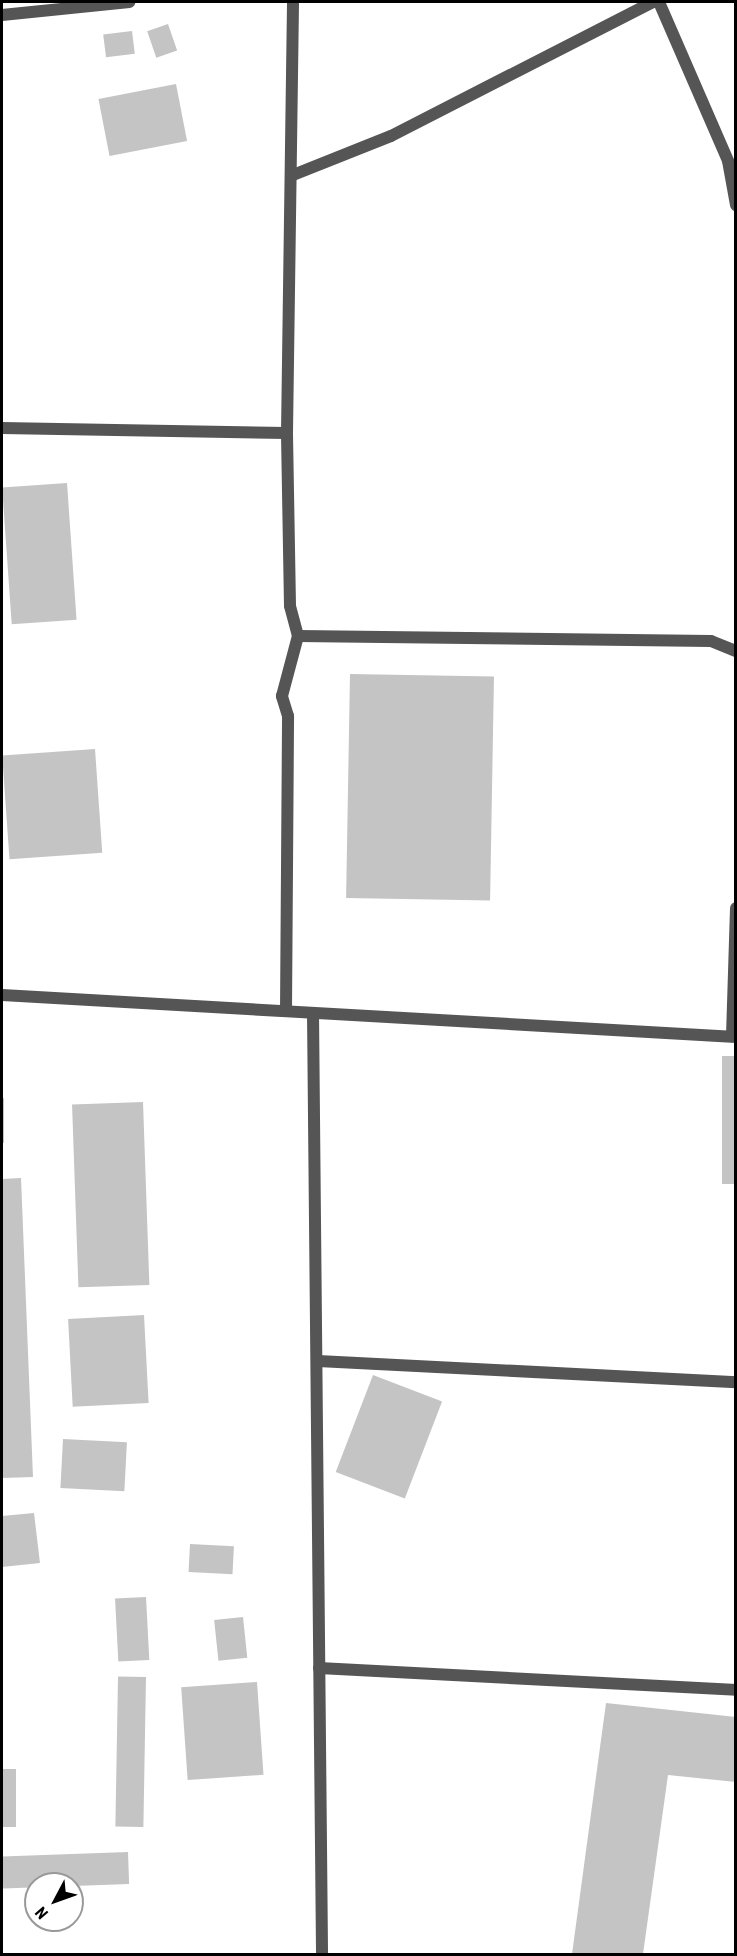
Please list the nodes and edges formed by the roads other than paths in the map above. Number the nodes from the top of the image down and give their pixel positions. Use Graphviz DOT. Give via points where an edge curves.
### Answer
graph roads {
  1 [pos="129,2"];
  2 [pos="292,2"];
  3 [pos="653,2"];
  4 [pos="659,2"];
  5 [pos="2,15"];
  6 [pos="293,175"];
  7 [pos="735,205"];
  8 [pos="2,428"];
  9 [pos="287,433"];
  10 [pos="298,636"];
  11 [pos="735,651"];
  12 [pos="735,908"];
  13 [pos="2,995"];
  14 [pos="286,1011"];
  15 [pos="313,1012"];
  16 [pos="734,1036"];
  17 [pos="318,1361"];
  18 [pos="735,1382"];
  19 [pos="319,1668"];
  20 [pos="735,1690"];
  21 [pos="322,1954"];
  1 -- 5 [label="street"];
  2 -- 6 [label="street"];
  3 -- 6 [label="street" via="391,136"];
  4 -- 7 [label="street" via="728,161"];
  6 -- 9 [label="street"];
  8 -- 9 [label="street"];
  9 -- 10 [label="street" via="290,606"];
  10 -- 11 [label="street" via="711,641"];
  10 -- 14 [label="street" via="282,696 288,716"];
  12 -- 16 [label="street"];
  13 -- 14 [label="street"];
  14 -- 15 [label="street"];
  15 -- 16 [label="street"];
  15 -- 17 [label="street"];
  17 -- 18 [label="street"];
  17 -- 19 [label="street"];
  19 -- 20 [label="street"];
  19 -- 21 [label="street"];
}
